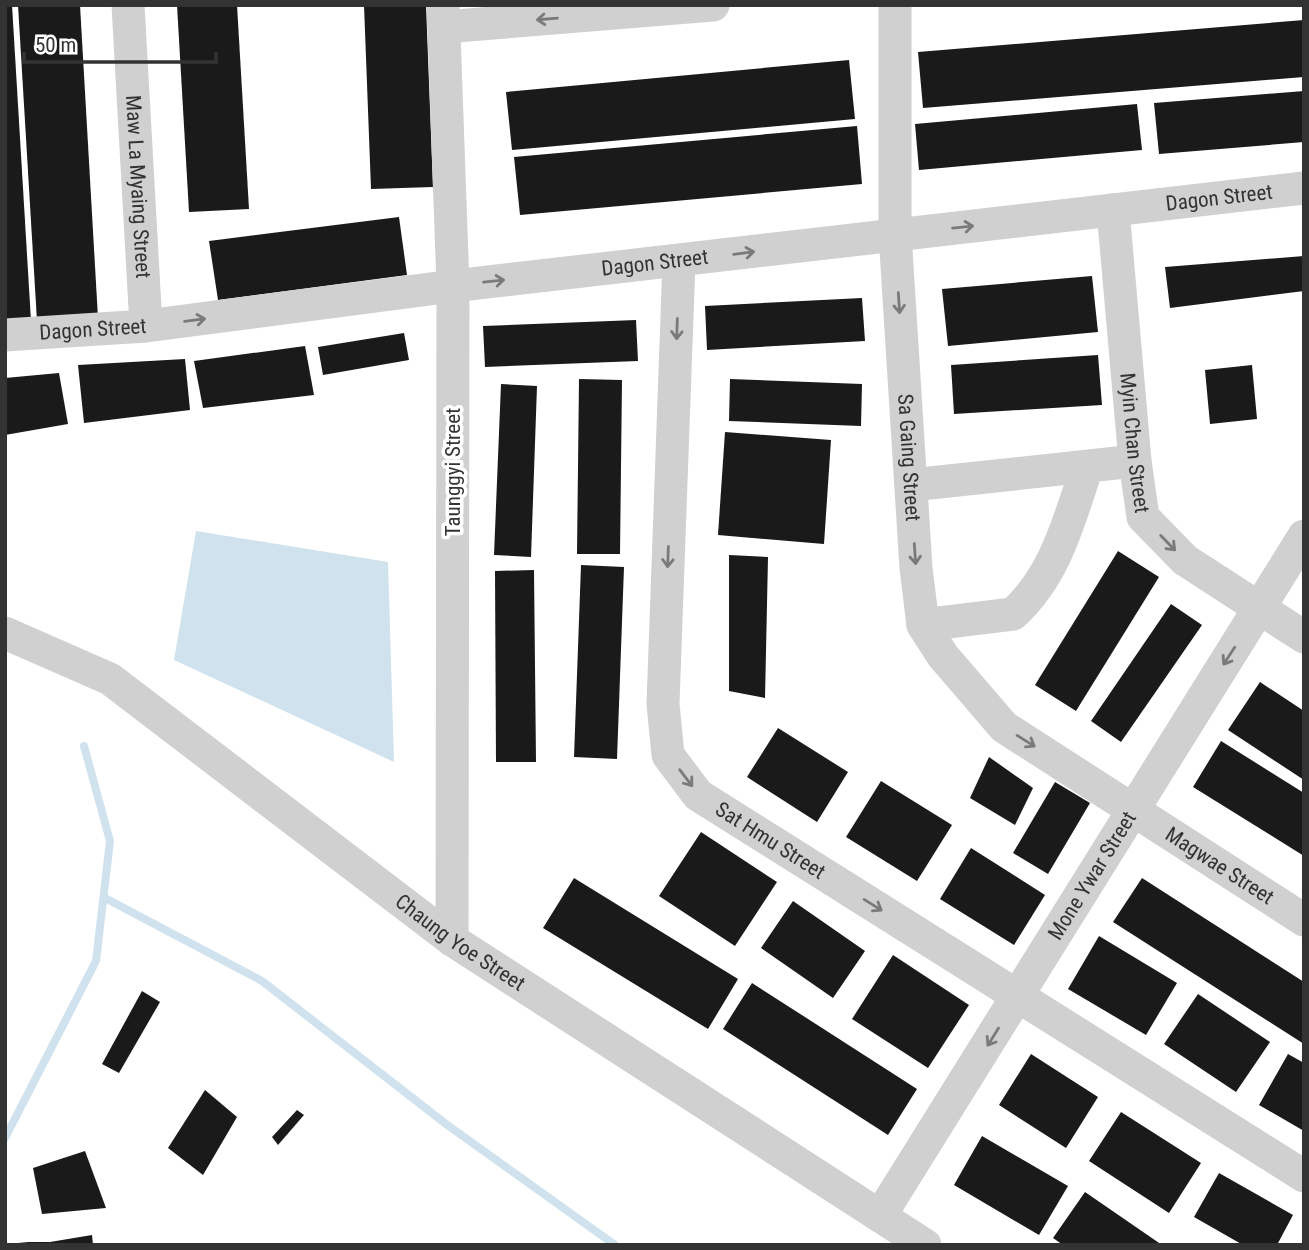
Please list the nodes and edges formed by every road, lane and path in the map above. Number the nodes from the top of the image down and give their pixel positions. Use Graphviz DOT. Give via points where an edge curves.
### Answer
graph roads {
  1 [pos="128,5"];
  2 [pos="713,5"];
  3 [pos="895,5"];
  4 [pos="443,16"];
  5 [pos="1304,188"];
  6 [pos="1113,210"];
  7 [pos="895,234"];
  8 [pos="679,261"];
  9 [pos="453,286"];
  10 [pos="146,326"];
  11 [pos="5,335"];
  12 [pos="1135,461"];
  13 [pos="1087,467"];
  14 [pos="911,485"];
  15 [pos="1304,536"];
  16 [pos="1259,609"];
  17 [pos="923,625"];
  18 [pos="5,632"];
  19 [pos="1304,637"];
  20 [pos="1135,810"];
  21 [pos="1304,920"];
  22 [pos="452,940"];
  23 [pos="1018,996"];
  24 [pos="1304,1176"];
  25 [pos="880,1216"];
  26 [pos="925,1245"];
  1 -- 10 [label="lane, Maw La Myaing Street"];
  2 -- 4 [label="lane, one-way"];
  3 -- 7 [label="lane, Sa Gaing Street"];
  4 -- 9 [label="lane, Taunggyi Street"];
  5 -- 6 [label="lane, Dagon Street"];
  7 -- 6 [label="lane, Dagon Street, one-way"];
  6 -- 12 [label="lane, Myin Chan Street"];
  8 -- 7 [label="lane, Dagon Street, one-way"];
  7 -- 14 [label="lane, Sa Gaing Street, one-way"];
  9 -- 8 [label="lane, Dagon Street, one-way"];
  8 -- 23 [label="lane, Sat Hmu Street, one-way" via="663,704 668,755 698,795"];
  10 -- 9 [label="lane, Dagon Street, one-way"];
  9 -- 22 [label="lane, Taunggyi Street"];
  10 -- 11 [label="lane, Dagon Street"];
  12 -- 13 [label="lane"];
  12 -- 16 [label="lane, Myin Chan Street, one-way" via="1143,517 1185,560"];
  13 -- 14 [label="lane"];
  13 -- 17 [label="lane" via="1048,574 1013,614"];
  14 -- 17 [label="lane, Sa Gaing Street, one-way"];
  15 -- 16 [label="lane, Mone Ywar Street"];
  16 -- 19 [label="lane, Myin Chan Street"];
  16 -- 20 [label="lane, Mone Ywar Street, one-way"];
  17 -- 20 [label="lane, Sa Gaing Street, one-way" via="943,656 1004,727"];
  18 -- 22 [label="lane, Chaung Yoe Street" via="110,679"];
  20 -- 21 [label="lane, Magwae Street"];
  20 -- 23 [label="lane, Mone Ywar Street"];
  22 -- 25 [label="lane, Chaung Yoe Street"];
  23 -- 24 [label="lane, Sat Hmu Street"];
  23 -- 25 [label="lane, Mone Ywar Street, one-way"];
  25 -- 26 [label="lane, Chaung Yoe Street"];
}
